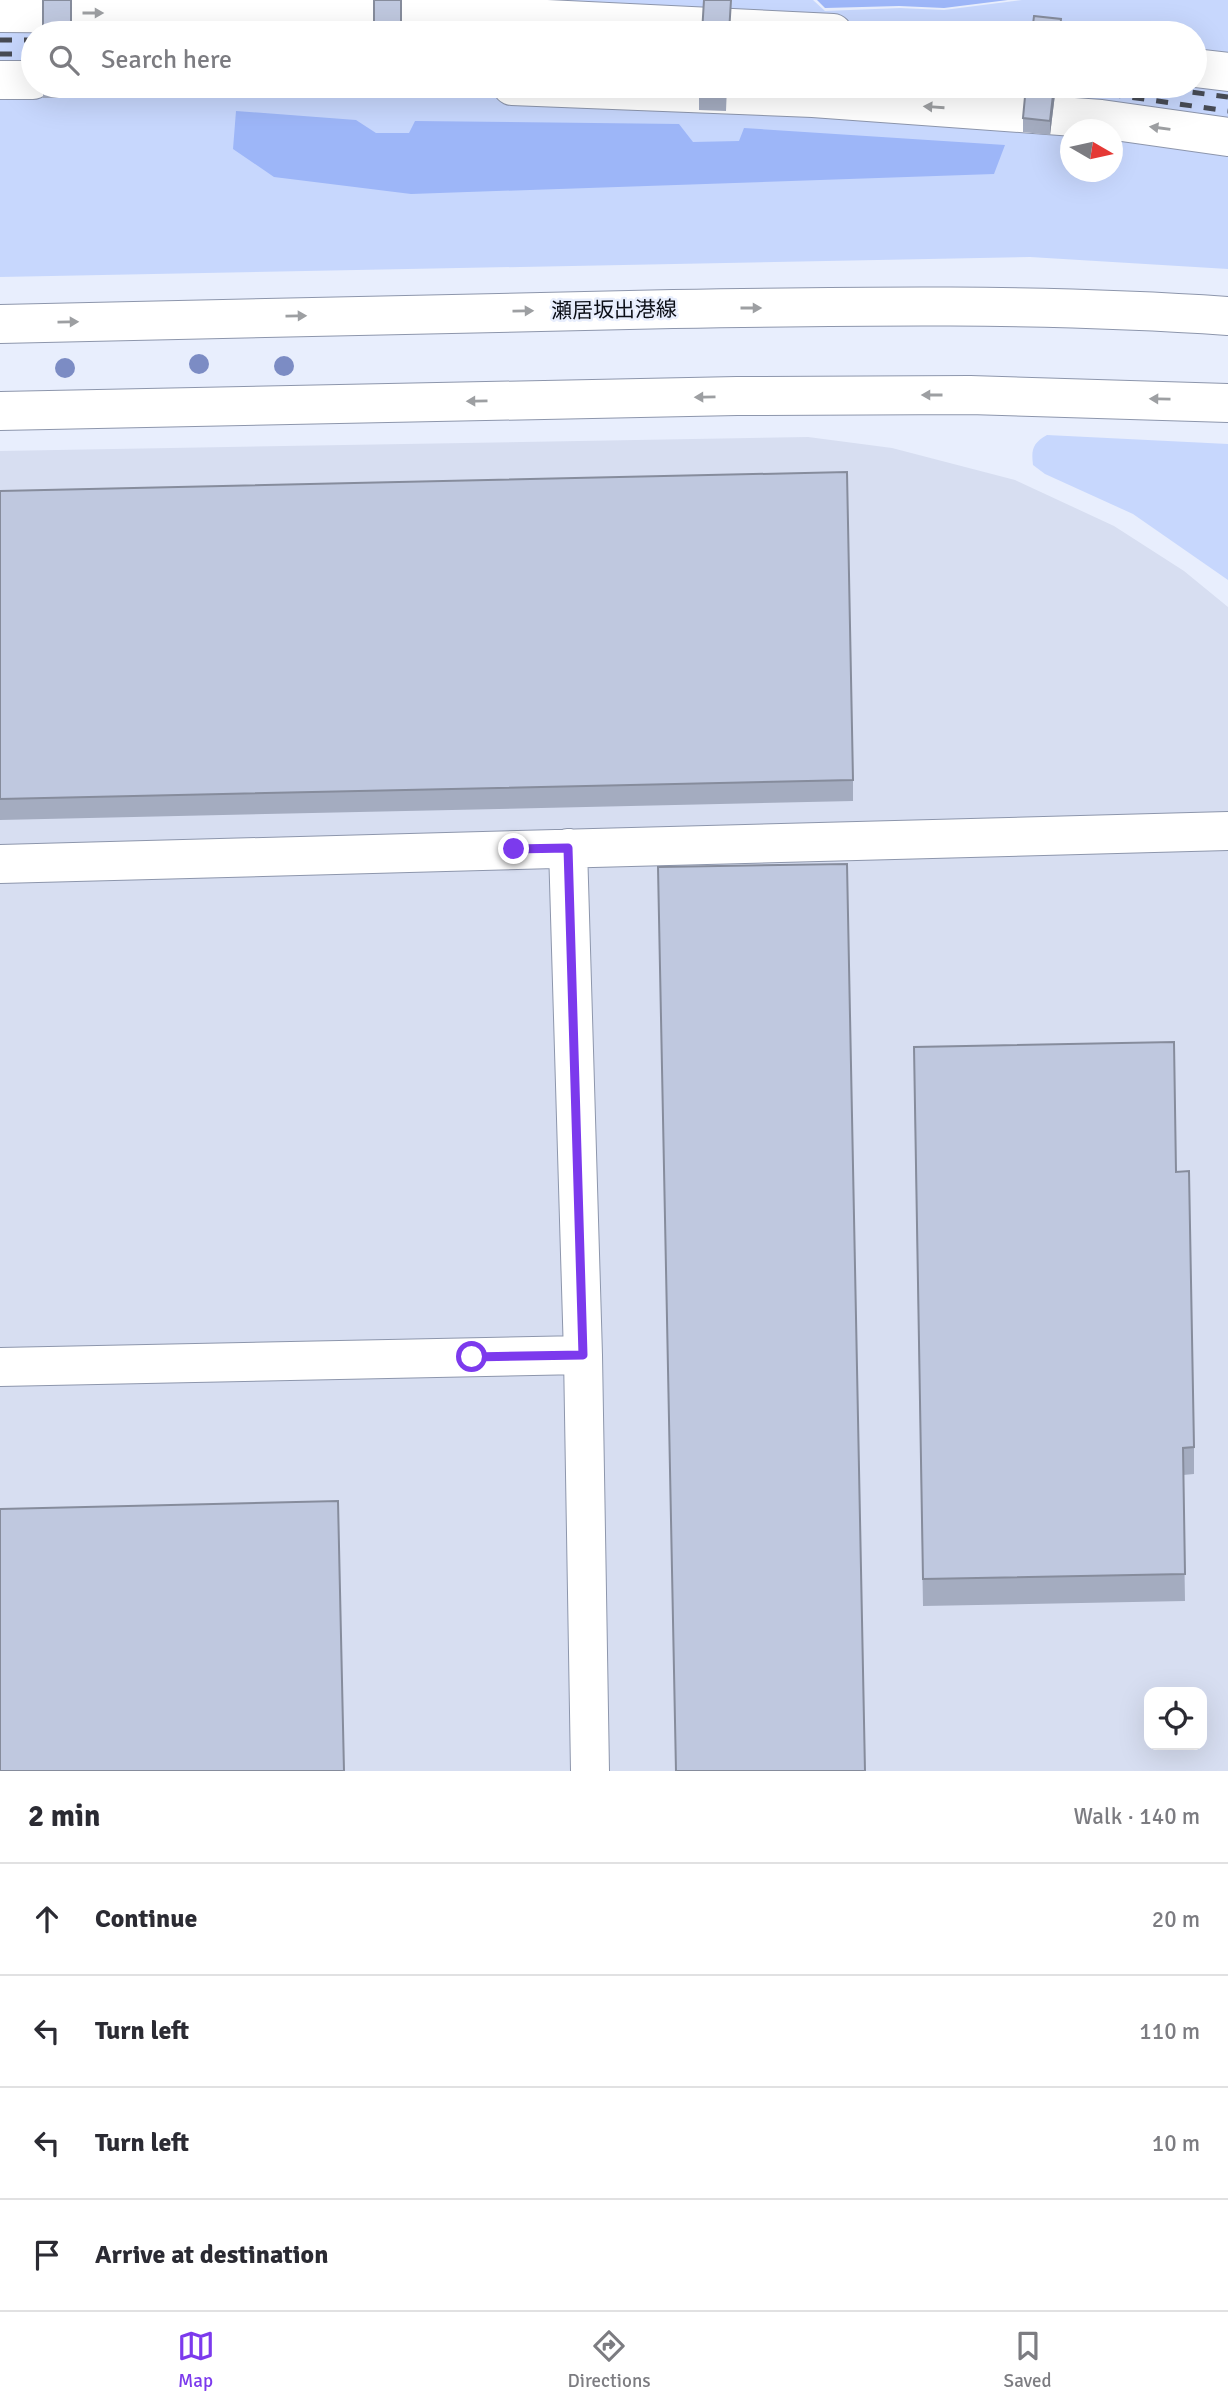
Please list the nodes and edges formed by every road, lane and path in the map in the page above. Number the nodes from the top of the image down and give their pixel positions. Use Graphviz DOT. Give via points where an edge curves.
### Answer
graph roads {
  1 [pos="0,13"];
  2 [pos="588,21"];
  3 [pos="1207,69"];
  4 [pos="1228,72"];
  5 [pos="0,80"];
  6 [pos="21,80"];
  7 [pos="813,98"];
  8 [pos="1228,137"];
  9 [pos="1228,316"];
  10 [pos="0,324"];
  11 [pos="1228,402"];
  12 [pos="0,411"];
  13 [pos="1228,831"];
  14 [pos="568,848"];
  15 [pos="0,864"];
  16 [pos="583,1355"];
  17 [pos="0,1367"];
  18 [pos="590,1771"];
  1 -- 2 [label="main road, one-way"];
  3 -- 4 [label="main road"];
  5 -- 6 [label="main road"];
  8 -- 7 [label="main road, one-way" via="1101,119"];
  10 -- 9 [label="main road, 瀬居坂出港線, one-way" via="729,308 975,307"];
  11 -- 12 [label="main road, one-way" via="970,395 737,396"];
  13 -- 14 [label="main road"];
  14 -- 15 [label="main road"];
  14 -- 16 [label="main road"];
  16 -- 17 [label="main road"];
  16 -- 18 [label="main road"];
}
